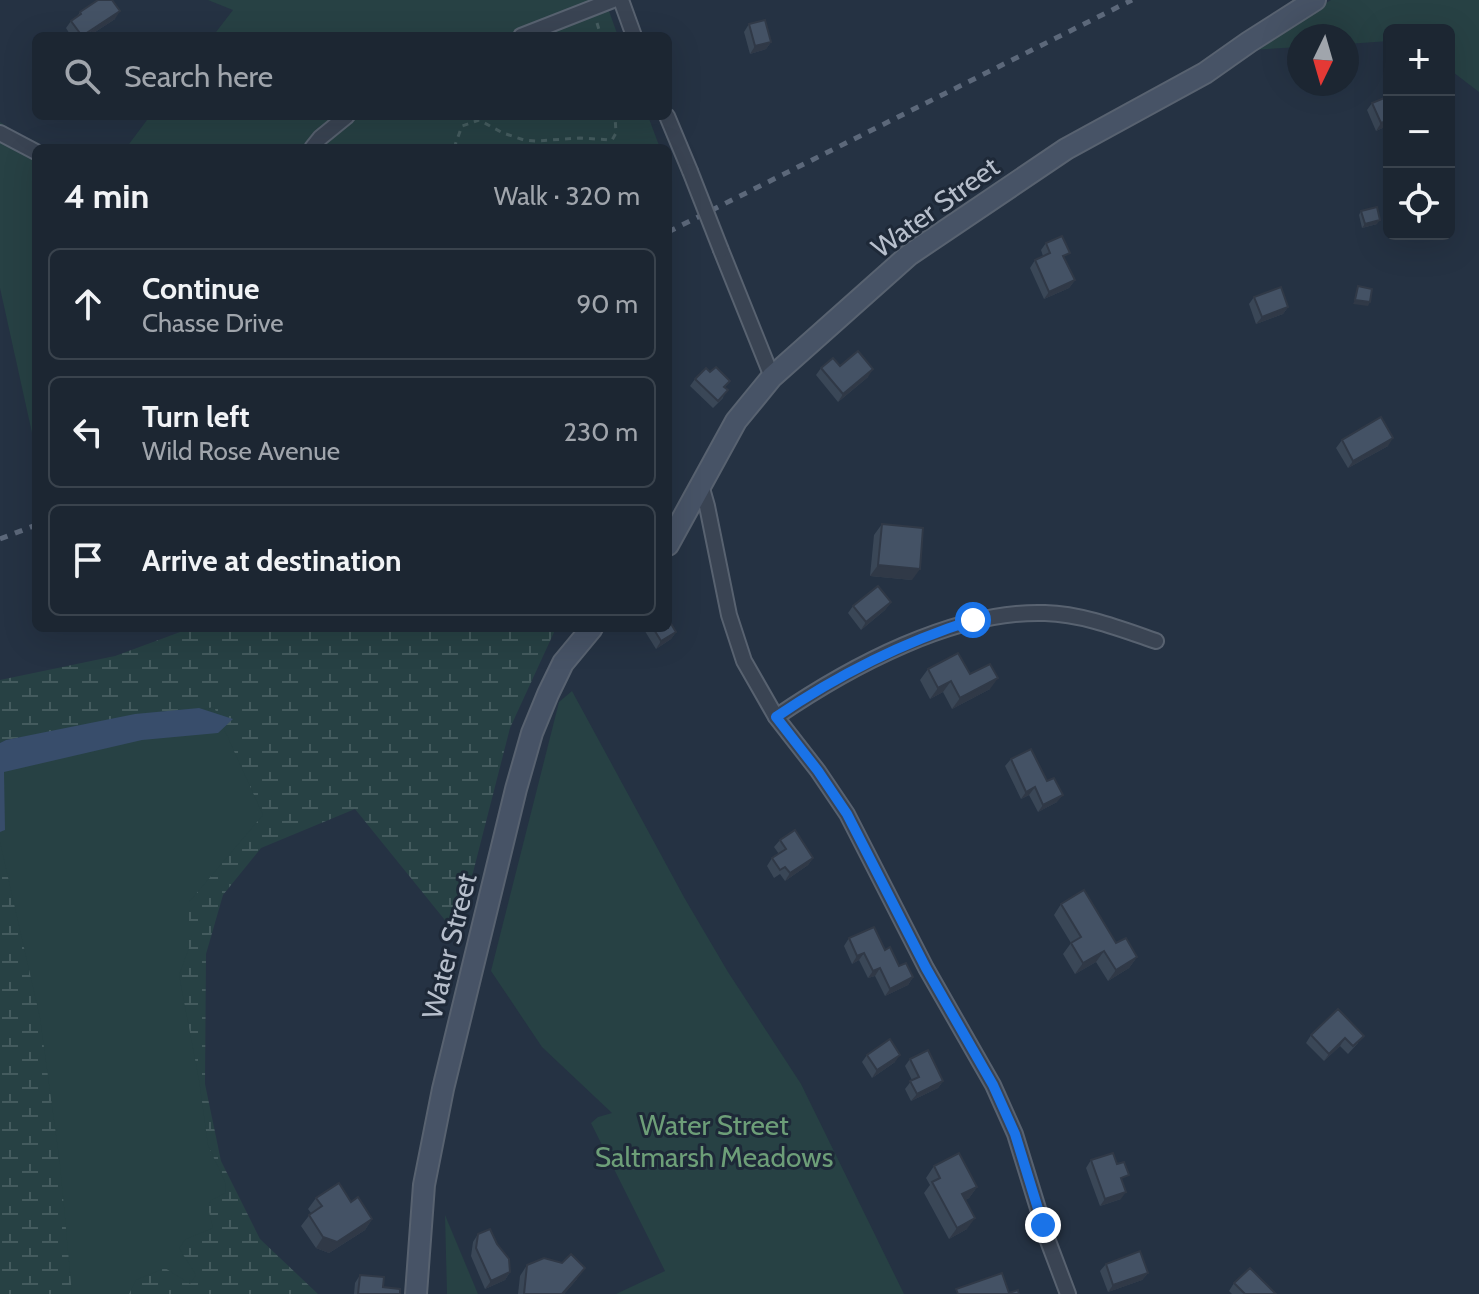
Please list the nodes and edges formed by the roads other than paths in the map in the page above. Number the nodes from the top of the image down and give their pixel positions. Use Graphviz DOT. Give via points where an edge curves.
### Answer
graph roads {
  1 [pos="613,0"];
  2 [pos="621,0"];
  3 [pos="1315,0"];
  4 [pos="531,32"];
  5 [pos="633,32"];
  6 [pos="342,120"];
  7 [pos="669,120"];
  8 [pos="0,133"];
  9 [pos="315,144"];
  10 [pos="32,150"];
  11 [pos="772,377"];
  12 [pos="701,485"];
  13 [pos="672,538"];
  14 [pos="589,632"];
  15 [pos="1156,641"];
  16 [pos="776,717"];
  17 [pos="416,1294"];
  18 [pos="1068,1294"];
  1 -- 4 [label="street"];
  2 -- 5 [label="street"];
  3 -- 11 [label="main road, Water Street" via="1205,73 1066,149 909,255"];
  6 -- 9 [label="street"];
  7 -- 11 [label="street, bridge"];
  8 -- 10 [label="street"];
  11 -- 12 [label="main road, Water Street" via="736,421"];
  12 -- 13 [label="main road, Water Street"];
  12 -- 16 [label="street" via="736,639"];
  14 -- 17 [label="main road, Water Street" via="563,663 548,694 516,789 426,1171"];
  15 -- 16 [label="street" via="1046,613 973,620 865,665"];
  16 -- 18 [label="street" via="847,814 993,1085 1015,1134"];
}
